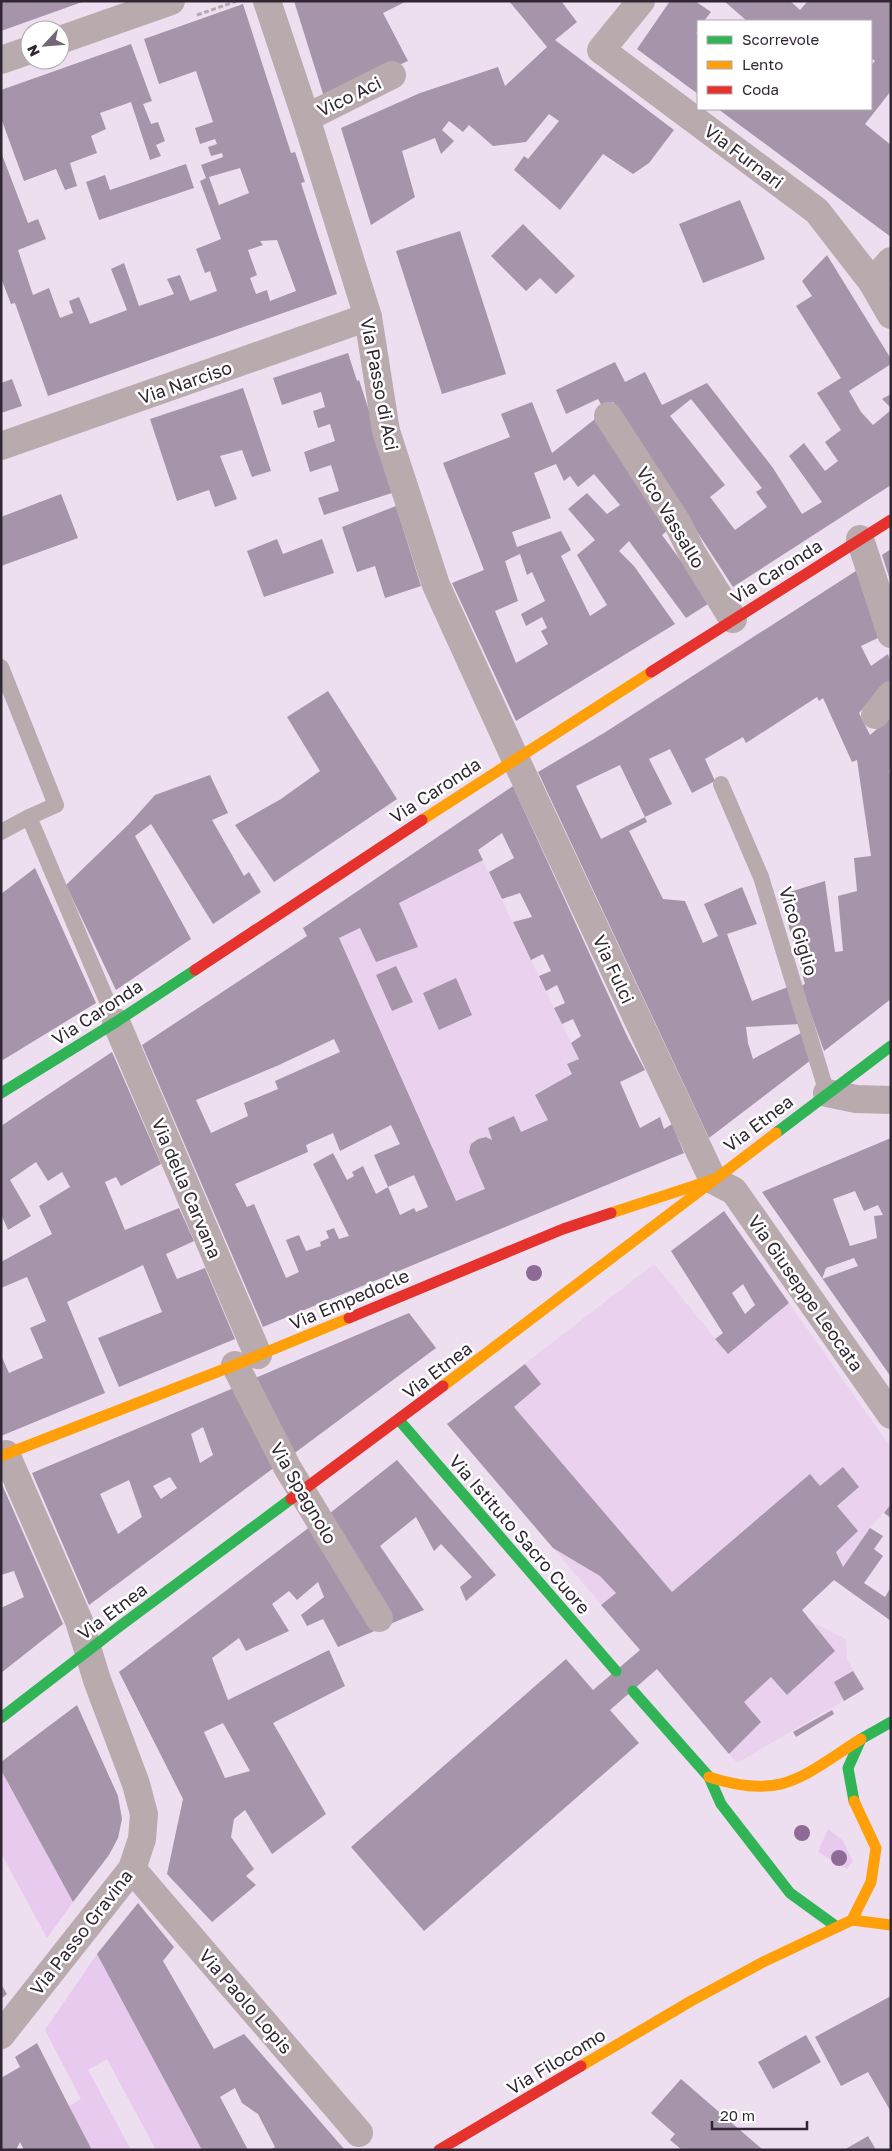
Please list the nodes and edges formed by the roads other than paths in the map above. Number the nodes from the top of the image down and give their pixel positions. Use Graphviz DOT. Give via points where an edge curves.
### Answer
graph roads {
  1 [pos="171,1"];
  2 [pos="267,1"];
  3 [pos="641,1"];
  4 [pos="70,36"];
  5 [pos="20,53"];
  6 [pos="1,60"];
  7 [pos="392,75"];
  8 [pos="306,118"];
  9 [pos="891,261"];
  10 [pos="872,282"];
  11 [pos="891,315"];
  12 [pos="368,318"];
  13 [pos="608,416"];
  14 [pos="1,446"];
  15 [pos="891,520"];
  16 [pos="860,539"];
  17 [pos="733,619"];
  18 [pos="891,634"];
  19 [pos="1,667"];
  20 [pos="515,758"];
  21 [pos="721,784"];
  22 [pos="29,817"];
  23 [pos="1,832"];
  24 [pos="116,1022"];
  25 [pos="891,1046"];
  26 [pos="827,1093"];
  27 [pos="1,1094"];
  28 [pos="891,1100"];
  29 [pos="713,1180"];
  30 [pos="246,1360"];
  31 [pos="891,1415"];
  32 [pos="399,1420"];
  33 [pos="4,1455"];
  34 [pos="301,1492"];
  35 [pos="379,1618"];
  36 [pos="87,1652"];
  37 [pos="616,1671"];
  38 [pos="633,1690"];
  39 [pos="1,1718"];
  40 [pos="891,1722"];
  41 [pos="861,1739"];
  42 [pos="708,1778"];
  43 [pos="132,1869"];
  44 [pos="852,1920"];
  45 [pos="891,1925"];
  46 [pos="837,1927"];
  47 [pos="1,2035"];
  48 [pos="359,2133"];
  49 [pos="439,2150"];
  1 -- 4 [label="street"];
  2 -- 8 [label="street, Via Passo di Aci"];
  3 -- 10 [label="street, Via Furnari" via="601,50 817,211"];
  5 -- 6 [label="street"];
  7 -- 8 [label="street, Vico Aci"];
  8 -- 12 [label="street, Via Passo di Aci"];
  9 -- 10 [label="street"];
  10 -- 11 [label="street, Via Furnari"];
  12 -- 14 [label="street, Via Narciso"];
  12 -- 20 [label="street, Via Passo di Aci" via="386,431 436,585"];
  13 -- 17 [label="street, Vico Vassallo" via="678,524"];
  15 -- 16 [label="main road, Via Caronda"];
  16 -- 17 [label="main road, Via Caronda"];
  16 -- 18 [label="street"];
  17 -- 20 [label="main road, Via Caronda"];
  19 -- 22 [label="lane" via="56,805"];
  20 -- 24 [label="main road, Via Caronda"];
  20 -- 29 [label="street, Via Fulci"];
  21 -- 26 [label="lane, Vico Giglio" via="761,877"];
  22 -- 23 [label="lane"];
  22 -- 24 [label="lane"];
  24 -- 27 [label="main road, Via Caronda"];
  24 -- 30 [label="street, Via della Carvana"];
  25 -- 26 [label="main road, Via Etnea"];
  26 -- 28 [label="street"];
  26 -- 29 [label="main road, Via Etnea"];
  29 -- 30 [label="main road, Via Empedocle" via="563,1229"];
  29 -- 31 [label="street, Via Giuseppe Leocata" via="734,1191"];
  29 -- 32 [label="main road, Via Etnea"];
  30 -- 33 [label="main road, Via Empedocle"];
  30 -- 34 [label="street, Via Spagnolo"];
  32 -- 34 [label="main road, Via Etnea"];
  32 -- 37 [label="main road, Via Istituto Sacro Cuore"];
  33 -- 36 [label="street, Via Passo Gravina" via="79,1621"];
  34 -- 35 [label="street, Via Spagnolo"];
  34 -- 36 [label="main road, Via Etnea"];
  36 -- 39 [label="main road, Via Etnea"];
  36 -- 43 [label="street, Via Passo Gravina" via="144,1814 142,1839"];
  38 -- 42 [label="main road"];
  40 -- 41 [label="main road"];
  41 -- 42 [label="main road" via="805,1773 776,1786 734,1785"];
  41 -- 44 [label="main road" via="848,1768 852,1797 876,1848 872,1882"];
  42 -- 46 [label="main road" via="722,1804 790,1893"];
  43 -- 47 [label="street, Via Passo Gravina"];
  43 -- 48 [label="street, Via Paolo Lopis"];
  44 -- 45 [label="main road"];
  44 -- 46 [label="main road, Via Filocomo"];
  46 -- 49 [label="main road, Via Filocomo" via="690,2002"];
}
